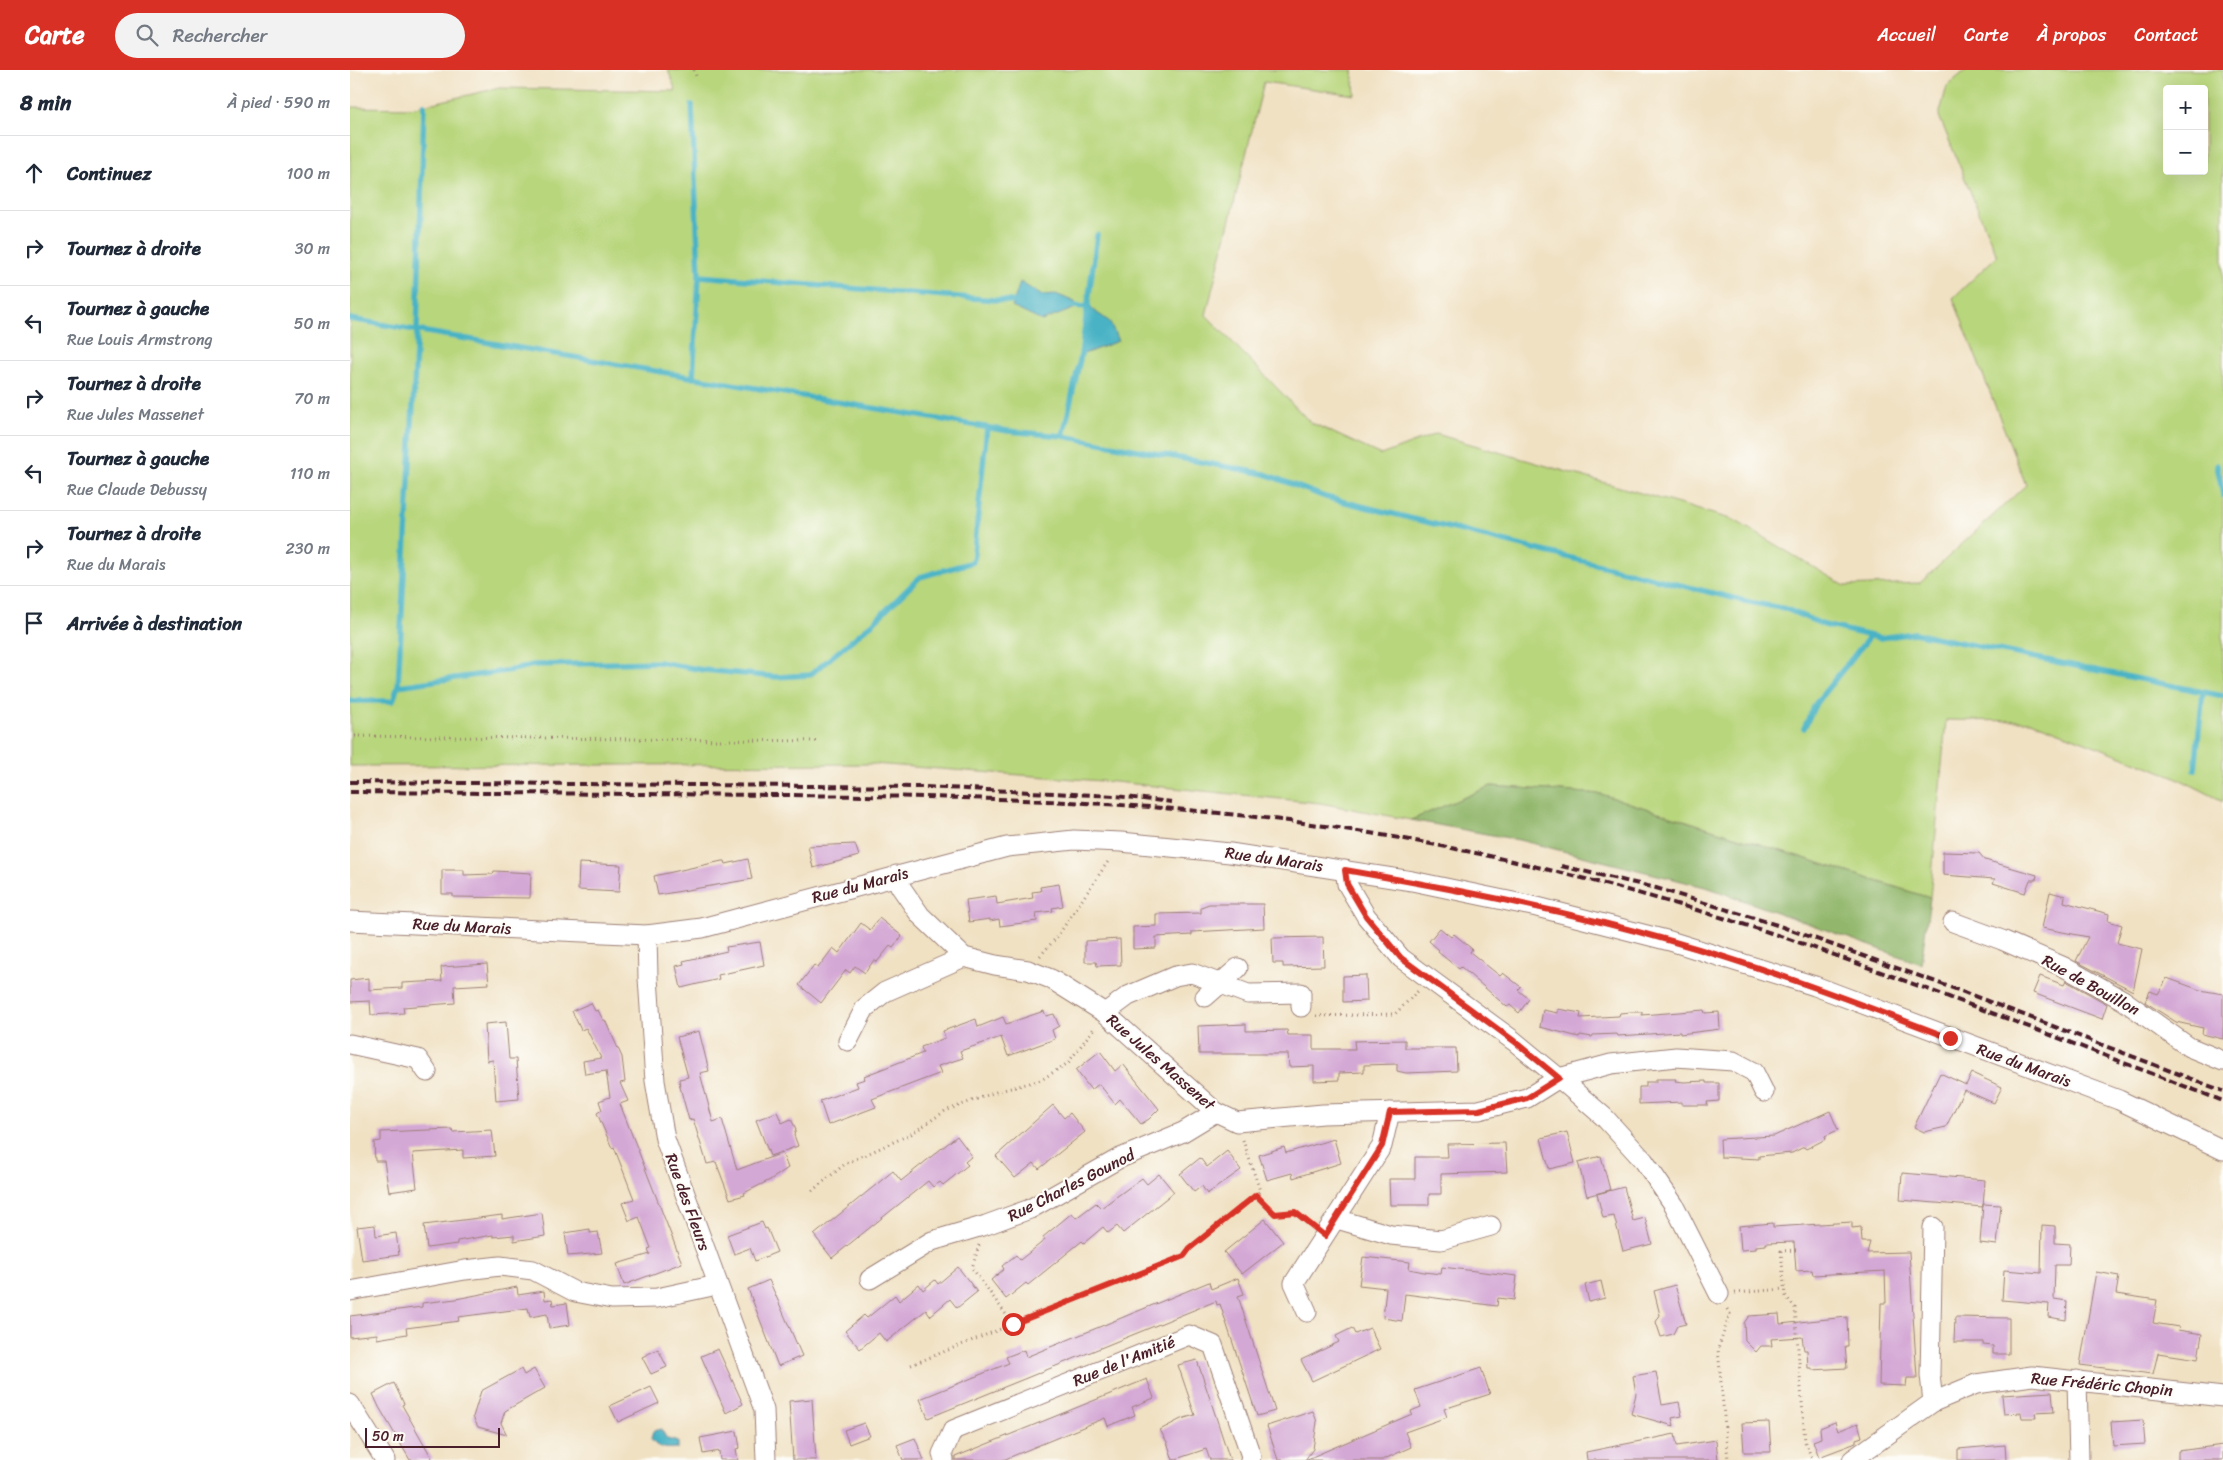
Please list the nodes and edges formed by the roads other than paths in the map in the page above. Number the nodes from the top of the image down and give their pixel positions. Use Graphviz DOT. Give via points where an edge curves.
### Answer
graph roads {
  1 [pos="1345,870"];
  2 [pos="896,875"];
  3 [pos="350,921"];
  4 [pos="1953,922"];
  5 [pos="647,935"];
  6 [pos="964,957"];
  7 [pos="1238,968"];
  8 [pos="1220,983"];
  9 [pos="1205,997"];
  10 [pos="1301,1007"];
  11 [pos="1105,1013"];
  12 [pos="848,1041"];
  13 [pos="350,1044"];
  14 [pos="2223,1061"];
  15 [pos="427,1072"];
  16 [pos="1559,1078"];
  17 [pos="1764,1092"];
  18 [pos="1216,1112"];
  19 [pos="1390,1112"];
  20 [pos="2223,1150"];
  21 [pos="1337,1219"];
  22 [pos="1491,1226"];
  23 [pos="1934,1227"];
  24 [pos="870,1279"];
  25 [pos="718,1285"];
  26 [pos="350,1291"];
  27 [pos="1718,1294"];
  28 [pos="1307,1312"];
  29 [pos="2077,1380"];
  30 [pos="2223,1397"];
  31 [pos="1933,1402"];
  32 [pos="350,1404"];
  33 [pos="385,1460"];
  34 [pos="766,1460"];
  35 [pos="944,1460"];
  36 [pos="1250,1460"];
  37 [pos="1852,1460"];
  38 [pos="2079,1460"];
  1 -- 2 [label="street, Rue du Marais" via="1230,852 1074,840 1007,847"];
  1 -- 16 [label="street" via="1347,884 1366,916 1401,958"];
  1 -- 20 [label="street, Rue du Marais" via="1537,907 1670,941 1806,983 2119,1100"];
  2 -- 5 [label="street, Rue du Marais" via="702,928"];
  2 -- 6 [label="street, Rue Jules Massenet" via="920,915"];
  3 -- 5 [label="street, Rue du Marais"];
  4 -- 14 [label="street, Rue de Bouillon" via="2064,967 2123,1000 2190,1047"];
  5 -- 25 [label="street, Rue des Fleurs" via="655,1080 665,1139"];
  6 -- 11 [label="street, Rue Jules Massenet" via="1028,970"];
  6 -- 12 [label="street" via="885,992 866,1008"];
  7 -- 8 [label="street"];
  8 -- 9 [label="street"];
  8 -- 10 [label="street" via="1248,994 1301,993"];
  8 -- 11 [label="street" via="1192,973 1175,976 1128,996"];
  11 -- 18 [label="street, Rue Jules Massenet"];
  13 -- 15 [label="street" via="418,1060"];
  16 -- 17 [label="street" via="1611,1064 1676,1057 1733,1061 1754,1072"];
  16 -- 19 [label="street" via="1527,1098 1479,1110"];
  16 -- 27 [label="street" via="1604,1117 1644,1161 1674,1205"];
  18 -- 19 [label="street, Rue Jules Massenet" via="1237,1122"];
  18 -- 24 [label="street, Rue Charles Gounod" via="1183,1132 1118,1159 1030,1209 986,1226 932,1241"];
  19 -- 21 [label="street" via="1382,1146"];
  21 -- 22 [label="street" via="1391,1235 1441,1240"];
  21 -- 28 [label="street" via="1294,1284"];
  23 -- 31 [label="street" via="1930,1375"];
  25 -- 26 [label="street" via="657,1298 612,1299 576,1292 533,1270 500,1266"];
  25 -- 34 [label="street, Rue des Fleurs" via="764,1410"];
  29 -- 30 [label="street, Rue Frédéric Chopin"];
  29 -- 31 [label="street, Rue Frédéric Chopin" via="2032,1376 1976,1384"];
  29 -- 38 [label="street"];
  31 -- 37 [label="street, Rue Frédéric Chopin"];
  32 -- 33 [label="street"];
  35 -- 36 [label="street, Rue de l'Amitié" via="942,1454 953,1430 1189,1335 1212,1344"];
}
